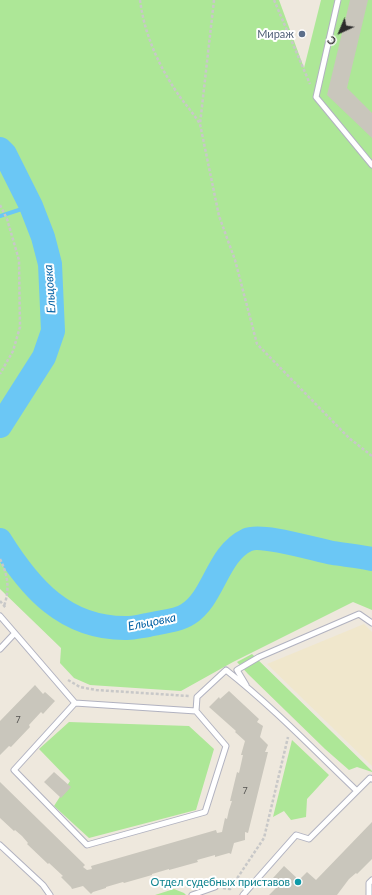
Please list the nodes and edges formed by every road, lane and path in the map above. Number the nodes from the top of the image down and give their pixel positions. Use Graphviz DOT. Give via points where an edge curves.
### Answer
graph roads {
  1 [pos="140,0"];
  2 [pos="214,0"];
  3 [pos="274,0"];
  4 [pos="338,0"];
  5 [pos="316,97"];
  6 [pos="200,124"];
  7 [pos="372,165"];
  8 [pos="0,205"];
  9 [pos="0,374"];
  10 [pos="372,456"];
  11 [pos="0,559"];
  12 [pos="0,601"];
  13 [pos="4,606"];
  14 [pos="8,610"];
  15 [pos="0,616"];
  16 [pos="372,623"];
  17 [pos="14,634"];
  18 [pos="0,649"];
  19 [pos="65,677"];
  20 [pos="249,688"];
  21 [pos="197,697"];
  22 [pos="75,703"];
  23 [pos="196,711"];
  24 [pos="291,726"];
  25 [pos="372,780"];
  26 [pos="357,791"];
  27 [pos="0,845"];
  28 [pos="372,880"];
  29 [pos="215,887"];
  30 [pos="50,895"];
  31 [pos="192,895"];
  32 [pos="243,895"];
  33 [pos="369,895"];
  1 -- 6 [label="path" via="141,13 155,55 174,89"];
  2 -- 6 [label="path"];
  3 -- 5 [label="path"];
  4 -- 5 [label="lane"];
  5 -- 7 [label="lane"];
  6 -- 10 [label="path" via="219,216 235,260 257,344 349,438"];
  8 -- 9 [label="path" via="19,260 20,327 13,351"];
  11 -- 13 [label="path" via="8,582"];
  12 -- 13 [label="path"];
  13 -- 14 [label="path"];
  15 -- 17 [label="lane"];
  16 -- 20 [label="lane" via="359,614 259,657 237,670"];
  17 -- 18 [label="lane"];
  17 -- 22 [label="lane"];
  19 -- 21 [label="path" via="80,687 96,690"];
  20 -- 21 [label="lane" via="226,670"];
  20 -- 24 [label="lane"];
  21 -- 23 [label="lane"];
  22 -- 23 [label="lane"];
  22 -- 23 [label="lane" via="14,770 87,846 205,812 226,746"];
  24 -- 26 [label="lane"];
  24 -- 29 [label="path" via="264,838 230,889"];
  25 -- 26 [label="lane" via="370,778"];
  26 -- 32 [label="lane" via="309,839 296,835"];
  27 -- 30 [label="lane" via="43,885"];
  28 -- 33 [label="lane" via="369,883"];
  29 -- 31 [label="lane"];
}
